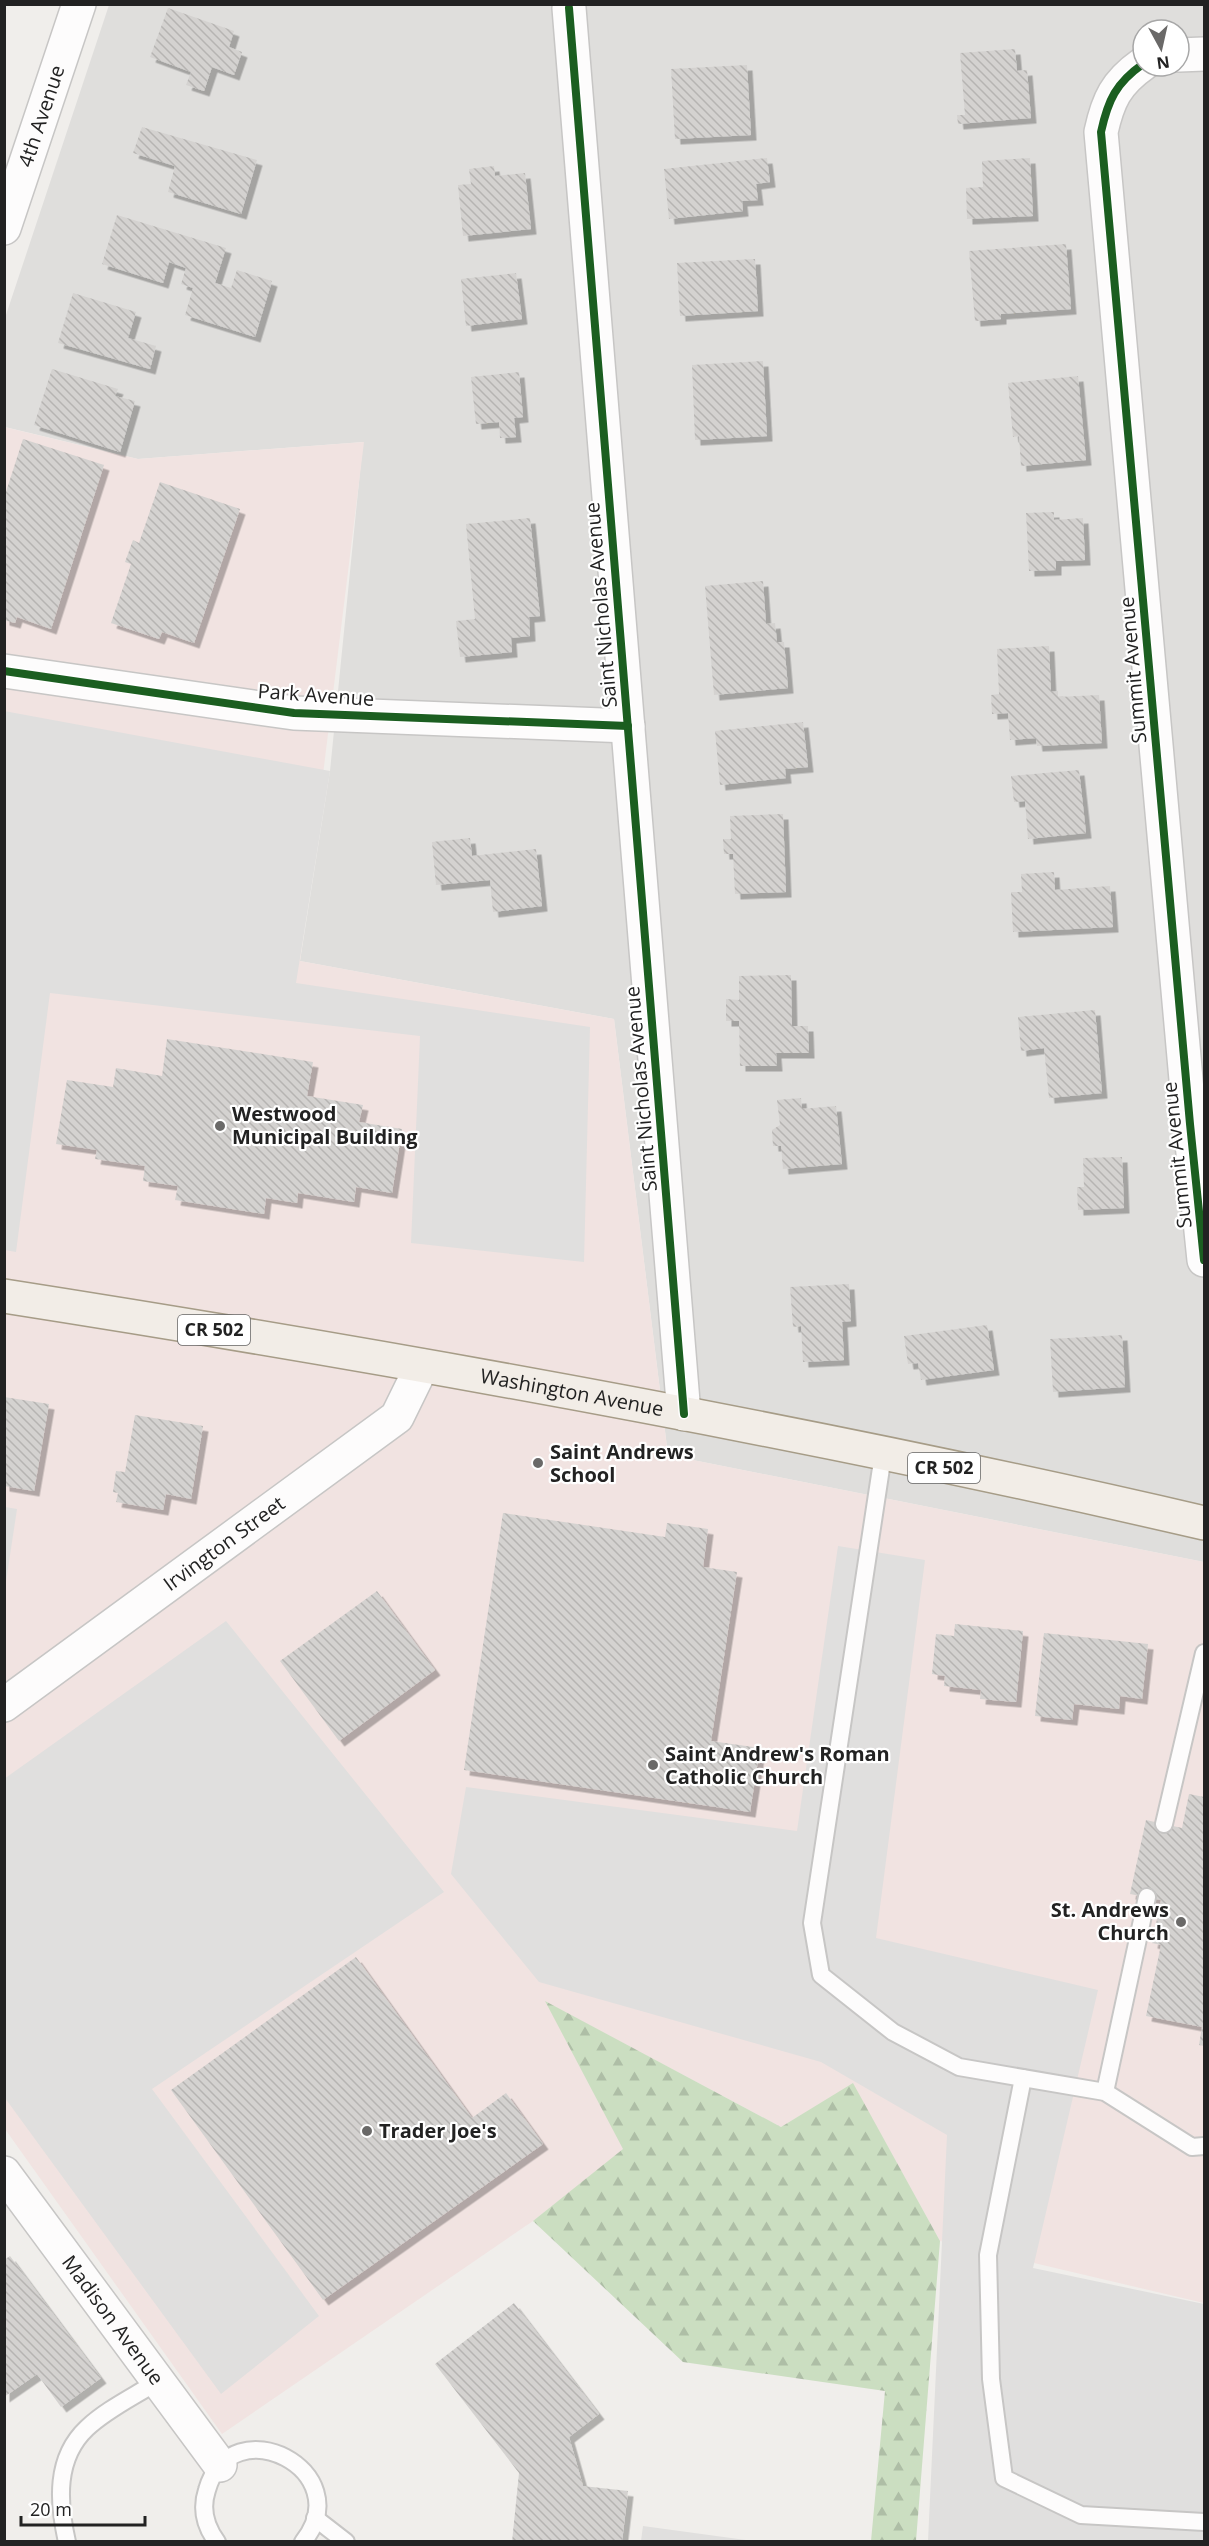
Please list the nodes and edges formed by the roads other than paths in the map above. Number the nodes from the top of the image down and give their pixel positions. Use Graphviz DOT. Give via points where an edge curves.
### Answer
graph roads {
  1 [pos="79,4"];
  2 [pos="569,8"];
  3 [pos="1131,74"];
  4 [pos="4,228"];
  5 [pos="4,671"];
  6 [pos="628,726"];
  7 [pos="1204,1260"];
  8 [pos="4,1296"];
  9 [pos="422,1366"];
  10 [pos="684,1414"];
  11 [pos="883,1455"];
  12 [pos="1204,1523"];
  13 [pos="1204,1653"];
  14 [pos="4,1705"];
  15 [pos="1164,1824"];
  16 [pos="1147,1898"];
  17 [pos="1023,2078"];
  18 [pos="1105,2092"];
  19 [pos="1204,2146"];
  20 [pos="4,2174"];
  21 [pos="158,2381"];
  22 [pos="220,2465"];
  23 [pos="205,2517"];
  24 [pos="315,2518"];
  25 [pos="1204,2522"];
  26 [pos="67,2541"];
  27 [pos="203,2541"];
  28 [pos="217,2541"];
  29 [pos="303,2541"];
  30 [pos="346,2541"];
  1 -- 4 [label="street, 4th Avenue"];
  2 -- 6 [label="street, Saint Nicholas Avenue"];
  3 -- 7 [label="street, Summit Avenue" via="1107,104 1101,132"];
  5 -- 6 [label="street, Park Avenue" via="294,713"];
  6 -- 10 [label="street, Saint Nicholas Avenue"];
  8 -- 9 [label="main road, Washington Avenue / CR 502"];
  9 -- 10 [label="main road, Washington Avenue / CR 502"];
  9 -- 14 [label="street, Irvington Street" via="398,1417"];
  10 -- 11 [label="main road, Washington Avenue / CR 502"];
  11 -- 12 [label="main road, Washington Avenue / CR 502"];
  11 -- 17 [label="lane" via="812,1923 821,1975 893,2032 959,2067"];
  13 -- 15 [label="lane"];
  16 -- 18 [label="lane"];
  17 -- 18 [label="lane"];
  17 -- 25 [label="lane" via="988,2255 991,2379 1004,2478 1081,2515"];
  18 -- 19 [label="lane" via="1192,2147"];
  20 -- 21 [label="street, Madison Avenue"];
  21 -- 22 [label="street, Madison Avenue"];
  21 -- 26 [label="lane" via="87,2428 66,2458 59,2506"];
  22 -- 23 [label="lane" via="209,2480 204,2498"];
  22 -- 24 [label="lane" via="253,2450 288,2457 312,2482"];
  23 -- 27 [label="lane"];
  23 -- 28 [label="lane"];
  24 -- 29 [label="lane"];
  24 -- 30 [label="lane"];
}
